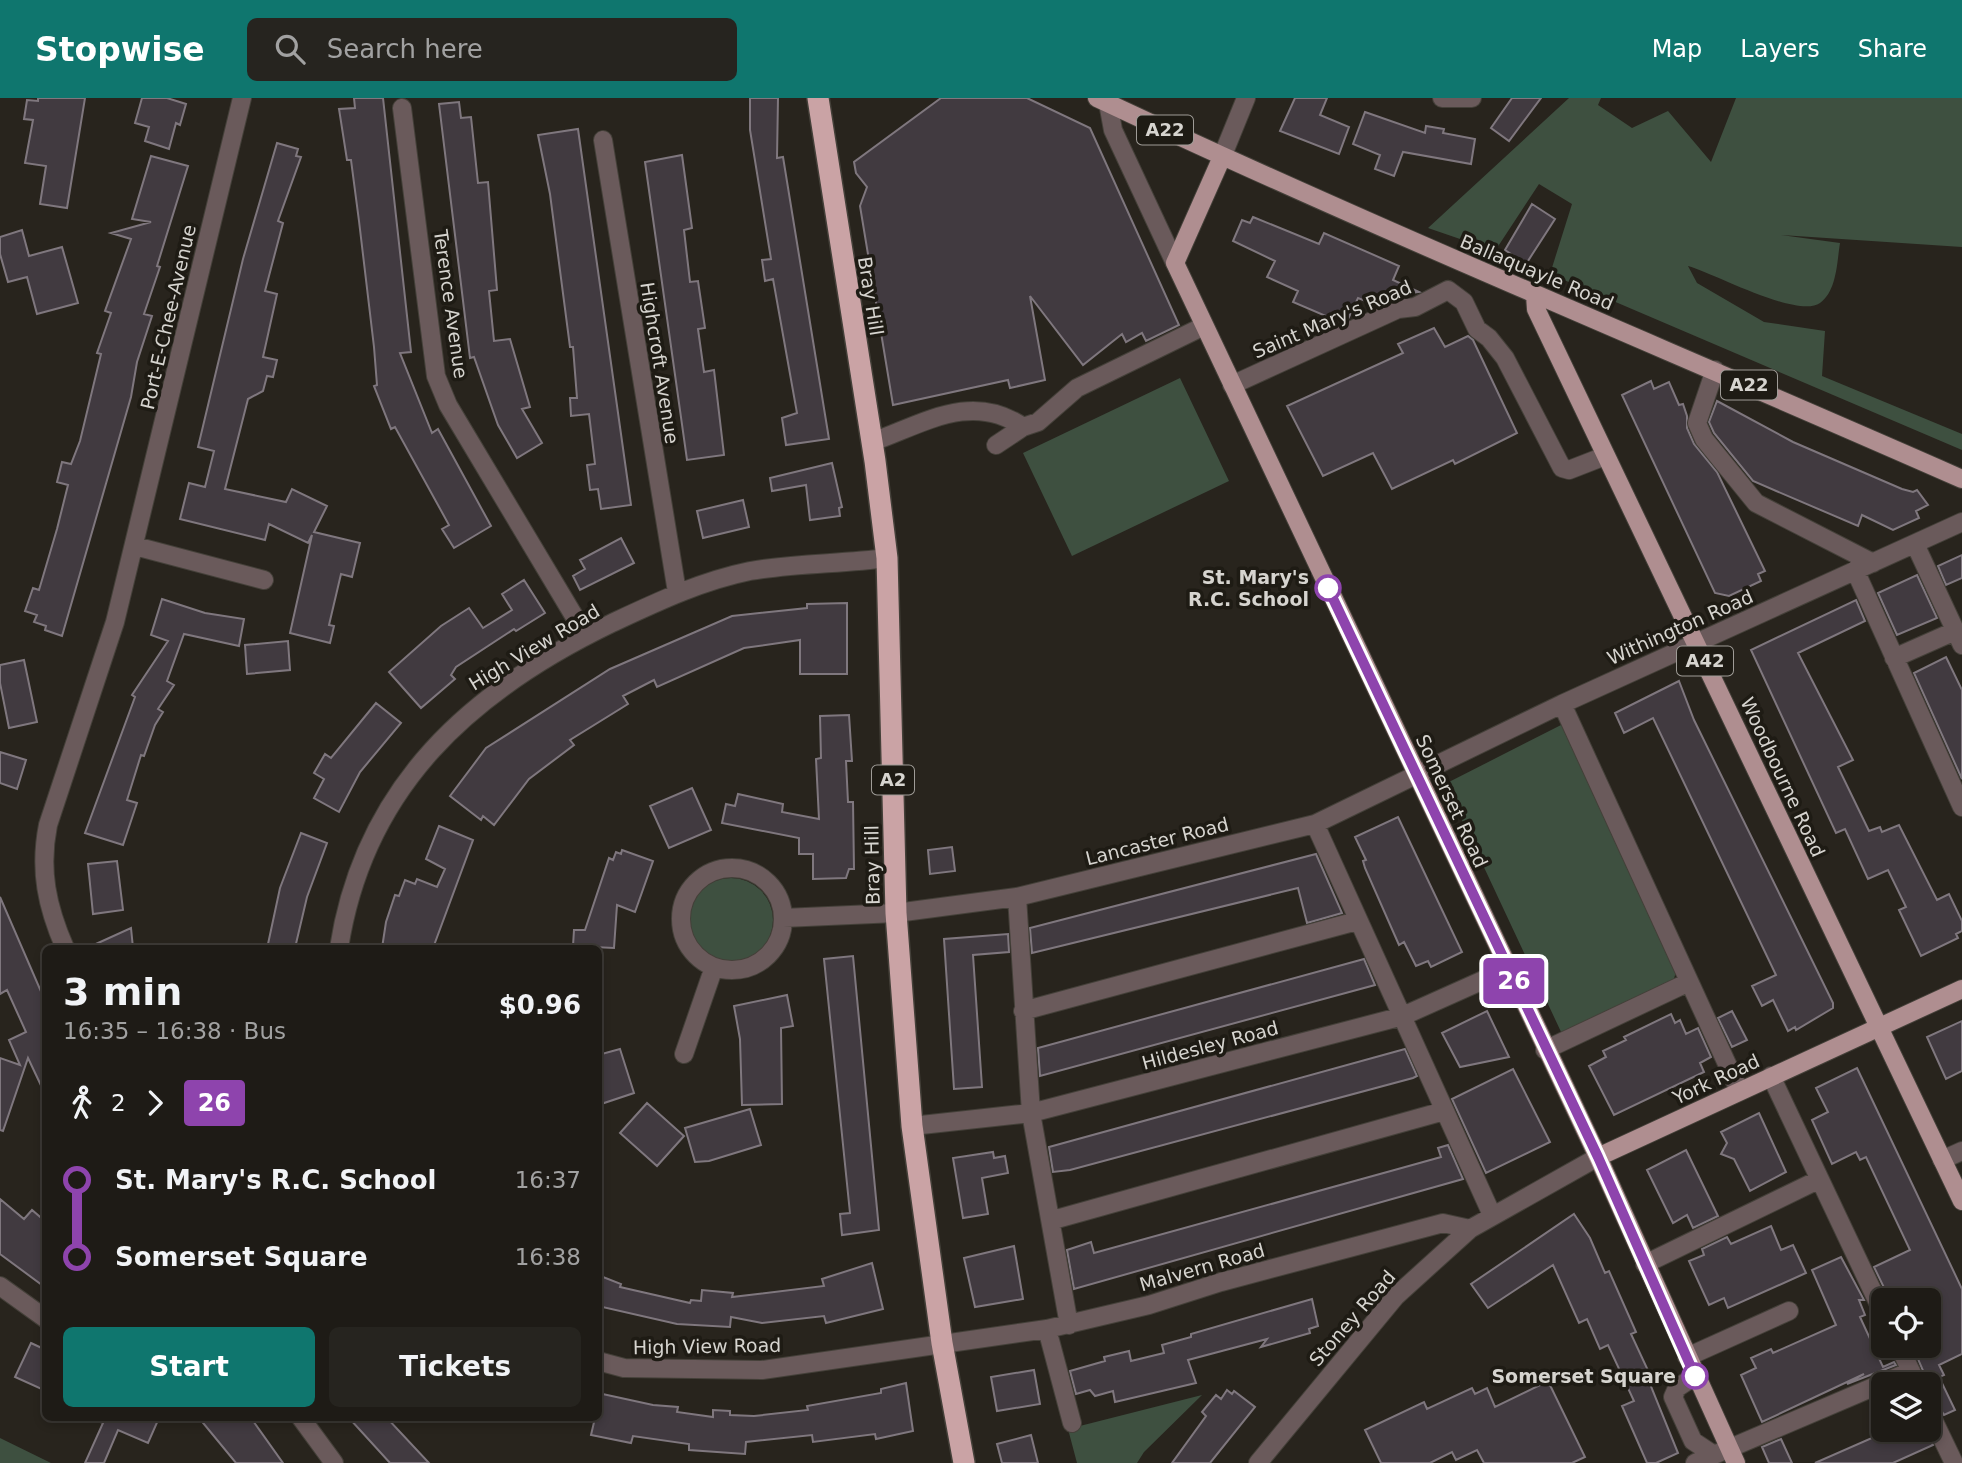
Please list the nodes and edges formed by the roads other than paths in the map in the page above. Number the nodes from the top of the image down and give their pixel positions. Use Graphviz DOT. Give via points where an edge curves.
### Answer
graph roads {
  1 [pos="242,98"];
  2 [pos="818,98"];
  3 [pos="1246,98"];
  4 [pos="1442,98"];
  5 [pos="1472,98"];
  6 [pos="1102,100"];
  7 [pos="402,108"];
  8 [pos="603,140"];
  9 [pos="1222,157"];
  10 [pos="1175,263"];
  11 [pos="1535,295"];
  12 [pos="1204,326"];
  13 [pos="1715,370"];
  14 [pos="1232,385"];
  15 [pos="1023,427"];
  16 [pos="872,442"];
  17 [pos="996,445"];
  18 [pos="1605,456"];
  19 [pos="1962,479"];
  20 [pos="1962,522"];
  21 [pos="1915,544"];
  22 [pos="135,546"];
  23 [pos="887,558"];
  24 [pos="1873,563"];
  25 [pos="1855,570"];
  26 [pos="264,580"];
  27 [pos="677,592"];
  28 [pos="586,636"];
  29 [pos="1959,638"];
  30 [pos="1696,643"];
  31 [pos="1894,658"];
  32 [pos="1563,704"];
  33 [pos="1416,775"];
  34 [pos="1962,807"];
  35 [pos="1315,824"];
  36 [pos="1017,897"];
  37 [pos="896,913"];
  38 [pos="783,918"];
  39 [pos="1357,921"];
  40 [pos="64,945"];
  41 [pos="340,945"];
  42 [pos="714,967"];
  43 [pos="1508,969"];
  44 [pos="1689,982"];
  45 [pos="1962,989"];
  46 [pos="1023,1011"];
  47 [pos="1403,1016"];
  48 [pos="1878,1027"];
  49 [pos="1545,1050"];
  50 [pos="684,1054"];
  51 [pos="1771,1076"];
  52 [pos="1739,1090"];
  53 [pos="1444,1111"];
  54 [pos="1031,1113"];
  55 [pos="912,1126"];
  56 [pos="1962,1151"];
  57 [pos="1598,1157"];
  58 [pos="1942,1160"];
  59 [pos="1818,1180"];
  60 [pos="1962,1201"];
  61 [pos="1492,1215"];
  62 [pos="1052,1220"];
  63 [pos="1470,1228"];
  64 [pos="1644,1264"];
  65 [pos="0,1286"];
  66 [pos="1871,1288"];
  67 [pos="1789,1311"];
  68 [pos="42,1316"];
  69 [pos="1069,1325"];
  70 [pos="1047,1329"];
  71 [pos="942,1343"];
  72 [pos="1687,1357"];
  73 [pos="602,1361"];
  74 [pos="1695,1376"];
  75 [pos="1871,1396"];
  76 [pos="303,1421"];
  77 [pos="1072,1423"];
  78 [pos="1941,1436"];
  79 [pos="1726,1456"];
  80 [pos="334,1463"];
  81 [pos="964,1463"];
  82 [pos="1258,1463"];
  83 [pos="1695,1463"];
  84 [pos="1954,1463"];
  1 -- 22 [label="street, Port-E-Chee-Avenue"];
  2 -- 16 [label="highway, Bray Hill / A2"];
  3 -- 9 [label="street"];
  4 -- 5 [label="street"];
  6 -- 9 [label="main road, Ballaquayle Road / A22"];
  6 -- 10 [label="street"];
  7 -- 28 [label="street, Terence Avenue" via="436,376 448,405"];
  8 -- 27 [label="street, Highcroft Avenue"];
  9 -- 10 [label="main road"];
  9 -- 11 [label="main road, Ballaquayle Road / A22"];
  10 -- 12 [label="main road, Somerset Road"];
  11 -- 13 [label="main road, Ballaquayle Road / A22"];
  11 -- 18 [label="main road, Woodbourne Road / A42" via="1535,309"];
  12 -- 14 [label="main road, Somerset Road"];
  12 -- 15 [label="street" via="1077,388 1038,422"];
  13 -- 19 [label="main road, Ballaquayle Road / A22"];
  13 -- 24 [label="street" via="1696,424 1756,503"];
  14 -- 18 [label="street, Saint Mary's Road" via="1448,290 1464,302 1477,329 1505,358 1562,468 1569,470"];
  14 -- 33 [label="main road, Somerset Road"];
  15 -- 16 [label="street" via="988,410 942,414"];
  15 -- 17 [label="street"];
  16 -- 23 [label="highway, Bray Hill / A2"];
  18 -- 30 [label="main road, Woodbourne Road / A42"];
  20 -- 21 [label="street, Withington Road"];
  21 -- 24 [label="street, Withington Road"];
  21 -- 29 [label="street"];
  22 -- 26 [label="street"];
  22 -- 40 [label="street, Port-E-Chee-Avenue" via="43,852 51,918"];
  23 -- 27 [label="street, High View Road" via="749,572"];
  23 -- 37 [label="highway, Bray Hill / A2"];
  24 -- 25 [label="street, Withington Road"];
  25 -- 30 [label="street, Withington Road"];
  25 -- 31 [label="street"];
  27 -- 28 [label="street, High View Road"];
  28 -- 41 [label="street, High View Road" via="476,706 426,753 368,847"];
  29 -- 31 [label="street"];
  30 -- 32 [label="street, Withington Road"];
  30 -- 48 [label="main road, Woodbourne Road / A42"];
  31 -- 34 [label="street"];
  32 -- 33 [label="street, Withington Road"];
  32 -- 44 [label="street"];
  33 -- 35 [label="street, Lancaster Road"];
  33 -- 43 [label="main road, Somerset Road"];
  35 -- 36 [label="street, Lancaster Road"];
  35 -- 39 [label="street"];
  36 -- 37 [label="street, Lancaster Road"];
  36 -- 46 [label="street"];
  37 -- 38 [label="street, Lancaster Road"];
  37 -- 55 [label="highway, Bray Hill / A2"];
  38 -- 42 [label="street" via="773,949 761,961 738,969"];
  38 -- 42 [label="street" via="774,890 752,871 722,868 696,881 681,907 680,922 690,949"];
  39 -- 46 [label="street"];
  39 -- 47 [label="street"];
  42 -- 50 [label="street"];
  43 -- 47 [label="street, Hildesley Road"];
  43 -- 49 [label="main road, Somerset Road"];
  44 -- 49 [label="street"];
  44 -- 52 [label="street"];
  45 -- 48 [label="main road, York Road"];
  46 -- 54 [label="street"];
  47 -- 53 [label="street"];
  47 -- 54 [label="street, Hildesley Road"];
  48 -- 51 [label="main road, York Road"];
  48 -- 58 [label="main road, Woodbourne Road / A42"];
  49 -- 57 [label="main road, Somerset Road"];
  51 -- 52 [label="main road, York Road"];
  51 -- 59 [label="street"];
  52 -- 57 [label="main road, York Road"];
  53 -- 61 [label="street"];
  53 -- 62 [label="street"];
  54 -- 55 [label="street, Hildesley Road"];
  54 -- 62 [label="street"];
  55 -- 71 [label="highway, Bray Hill / A2"];
  56 -- 58 [label="street"];
  57 -- 61 [label="street, York Road"];
  57 -- 64 [label="main road, Somerset Road"];
  58 -- 60 [label="main road, Woodbourne Road / A42"];
  59 -- 64 [label="street"];
  59 -- 66 [label="street"];
  61 -- 63 [label="street, Stoney Road"];
  62 -- 69 [label="street"];
  63 -- 69 [label="street, Malvern Road" via="1443,1223"];
  63 -- 82 [label="street, Stoney Road" via="1396,1296"];
  64 -- 72 [label="main road, Somerset Road"];
  65 -- 68 [label="street"];
  67 -- 72 [label="street"];
  69 -- 70 [label="street, Malvern Road"];
  70 -- 71 [label="street, Malvern Road"];
  70 -- 77 [label="street"];
  71 -- 73 [label="street, High View Road" via="762,1370 624,1368"];
  71 -- 81 [label="highway, Bray Hill / A2"];
  72 -- 74 [label="main road, Somerset Road"];
  74 -- 79 [label="main road, Somerset Road"];
  74 -- 79 [label="street" via="1677,1388 1673,1397 1693,1441"];
  75 -- 79 [label="street"];
  76 -- 80 [label="street"];
  78 -- 84 [label="street"];
  79 -- 83 [label="street"];
}
